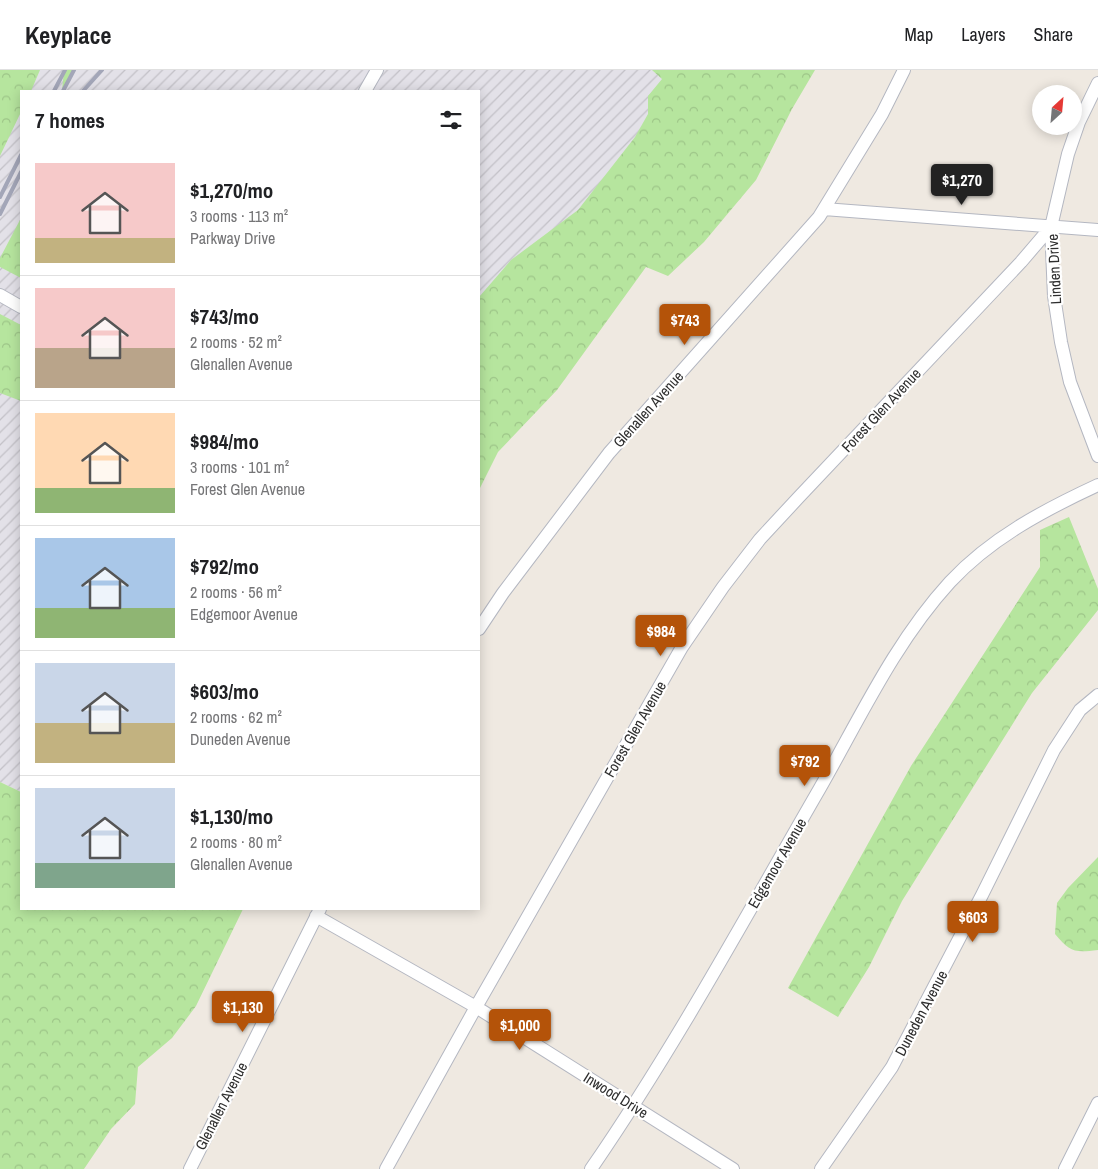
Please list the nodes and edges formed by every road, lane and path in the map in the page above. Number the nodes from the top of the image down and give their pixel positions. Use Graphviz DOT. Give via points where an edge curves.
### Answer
graph roads {
  1 [pos="377,70"];
  2 [pos="904,70"];
  3 [pos="1098,83"];
  4 [pos="366,90"];
  5 [pos="824,209"];
  6 [pos="1051,227"];
  7 [pos="1098,230"];
  8 [pos="0,295"];
  9 [pos="20,306"];
  10 [pos="1098,456"];
  11 [pos="1098,485"];
  12 [pos="480,627"];
  13 [pos="1098,695"];
  14 [pos="318,912"];
  15 [pos="476,1007"];
  16 [pos="1098,1103"];
  17 [pos="634,1106"];
  18 [pos="190,1169"];
  19 [pos="386,1169"];
  20 [pos="591,1169"];
  21 [pos="733,1169"];
  22 [pos="821,1169"];
  23 [pos="1065,1169"];
  1 -- 4 [label="street"];
  2 -- 5 [label="street, Glenallen Avenue" via="882,114"];
  3 -- 6 [label="street, Linden Drive" via="1068,154"];
  5 -- 6 [label="street"];
  5 -- 12 [label="street, Glenallen Avenue" via="609,453"];
  6 -- 7 [label="street"];
  6 -- 10 [label="street, Linden Drive" via="1054,296 1061,342 1070,382"];
  6 -- 15 [label="street, Forest Glen Avenue" via="1022,262 760,540 723,587 682,647"];
  8 -- 9 [label="street"];
  11 -- 17 [label="street, Edgemoor Avenue" via="1040,514 980,553 951,581 904,640"];
  13 -- 22 [label="street, Duneden Avenue" via="1080,710 1054,750 892,1066"];
  14 -- 15 [label="street, Inwood Drive"];
  14 -- 18 [label="street, Glenallen Avenue"];
  15 -- 17 [label="street, Inwood Drive"];
  15 -- 19 [label="street, Forest Glen Avenue"];
  16 -- 23 [label="street"];
  17 -- 20 [label="street, Edgemoor Avenue"];
  17 -- 21 [label="street, Inwood Drive"];
}
